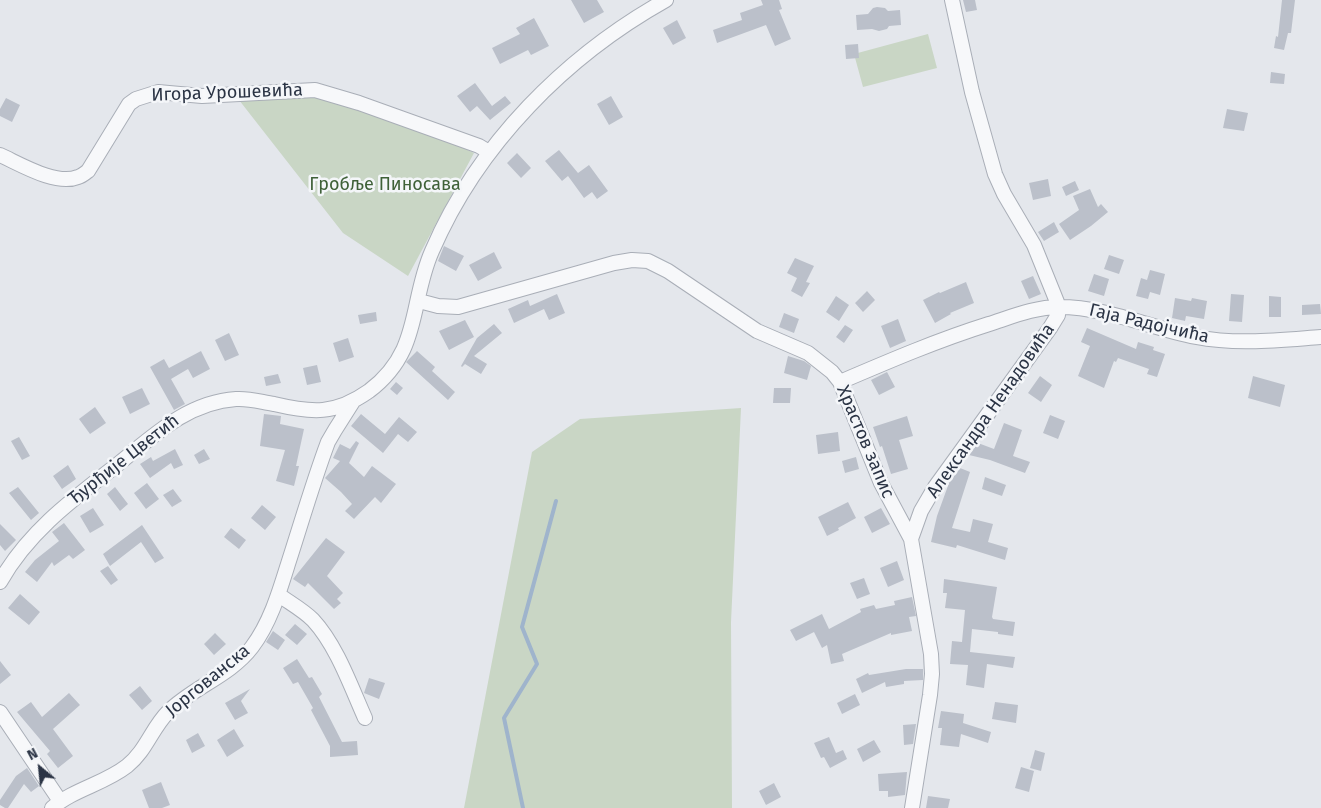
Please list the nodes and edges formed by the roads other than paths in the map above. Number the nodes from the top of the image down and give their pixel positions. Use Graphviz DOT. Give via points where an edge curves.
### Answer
graph roads {
  1 [pos="666,0"];
  2 [pos="952,0"];
  3 [pos="490,152"];
  4 [pos="0,155"];
  5 [pos="418,301"];
  6 [pos="1058,307"];
  7 [pos="1321,338"];
  8 [pos="840,382"];
  9 [pos="354,400"];
  10 [pos="894,510"];
  11 [pos="921,510"];
  12 [pos="911,539"];
  13 [pos="4,566"];
  14 [pos="0,582"];
  15 [pos="279,595"];
  16 [pos="0,712"];
  17 [pos="365,718"];
  18 [pos="56,804"];
  19 [pos="912,808"];
  1 -- 3 [label="street, Ђурђије Цветић" via="591,50 507,130"];
  2 -- 6 [label="street, Александра Ненадовића" via="972,92 995,174 1038,254"];
  3 -- 4 [label="street, Игора Урошевића" via="359,103 325,92 304,90 211,96 158,92 136,98 88,171 78,177 55,178"];
  3 -- 5 [label="street, Ђурђије Цветић" via="460,196 432,250"];
  5 -- 8 [label="street, Храстов запис" via="458,307 614,263 648,261 757,330 808,353"];
  5 -- 9 [label="street, Ђурђије Цветић" via="409,337 397,362 379,382"];
  6 -- 7 [label="street, Гаја Радојчића" via="1102,312 1216,340"];
  6 -- 8 [label="street, Гаја Радојчића" via="1038,309 968,330"];
  6 -- 11 [label="street, Александра Ненадовића" via="1055,320"];
  8 -- 10 [label="street, Храстов запис"];
  9 -- 13 [label="street, Ђурђије Цветић" via="338,407 302,411 252,399 236,399 214,402 186,414 154,435 59,511"];
  9 -- 15 [label="street, Јоргованска" via="328,442"];
  10 -- 11 [label="street"];
  10 -- 12 [label="street, Храстов запис"];
  11 -- 12 [label="street, Александра Ненадовића"];
  12 -- 19 [label="street, Храстов запис" via="932,674"];
  13 -- 14 [label="street, Ђурђије Цветић"];
  15 -- 17 [label="street" via="311,619 324,635"];
  15 -- 18 [label="street, Јоргованска" via="252,647 225,672 169,711 134,760 115,774"];
  16 -- 18 [label="street"];
}
